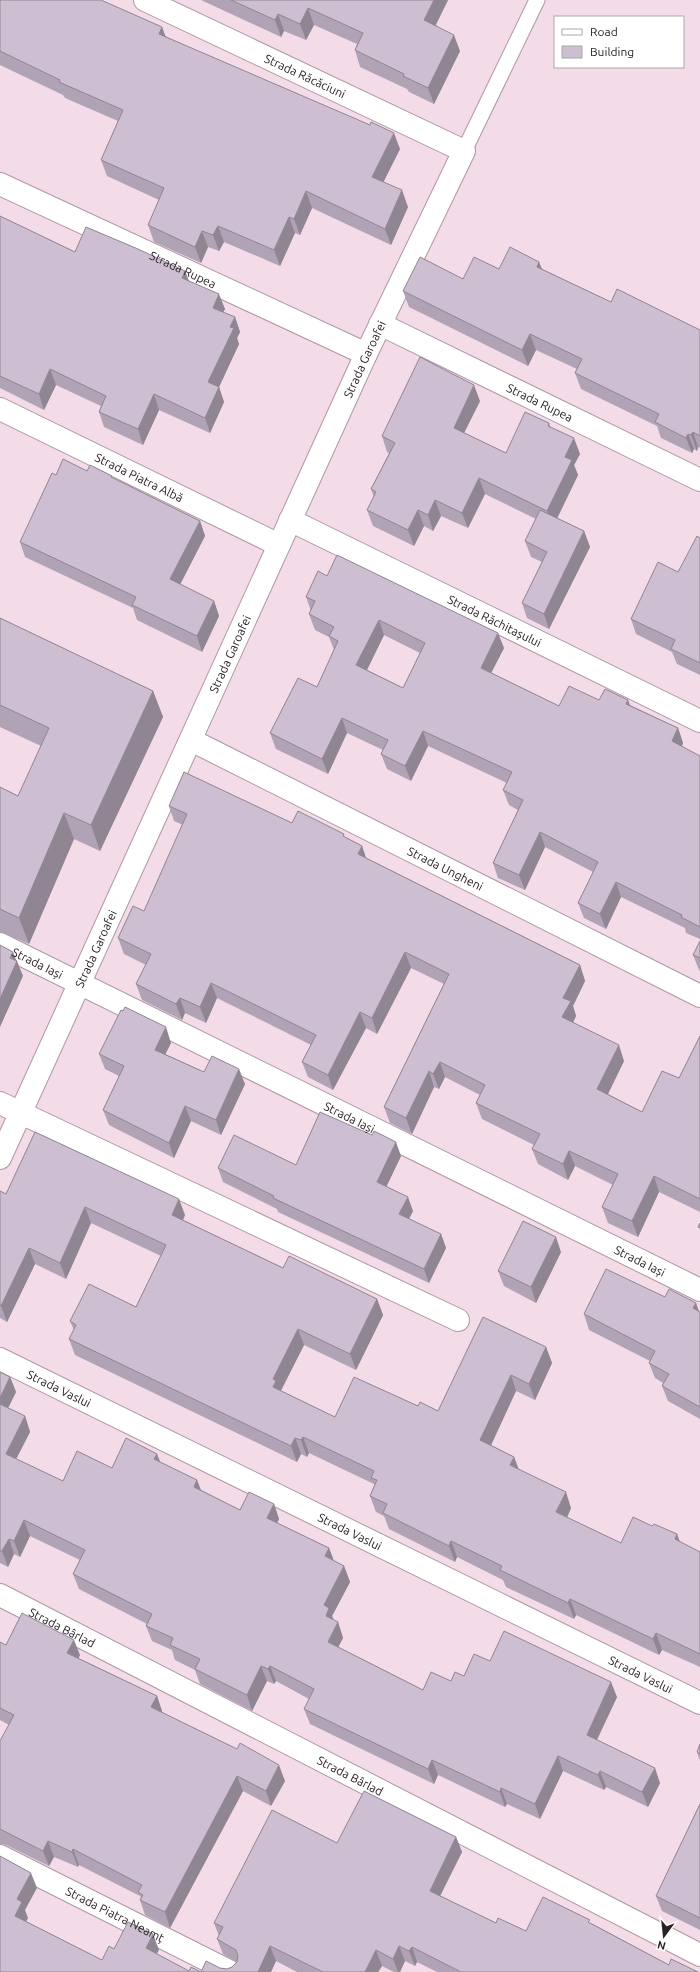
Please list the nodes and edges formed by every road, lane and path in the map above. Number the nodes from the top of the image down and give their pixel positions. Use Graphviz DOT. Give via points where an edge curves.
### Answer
graph roads {
  1 [pos="146,0"];
  2 [pos="537,0"];
  3 [pos="464,152"];
  4 [pos="0,184"];
  5 [pos="380,324"];
  6 [pos="366,354"];
  7 [pos="0,409"];
  8 [pos="700,480"];
  9 [pos="290,520"];
  10 [pos="279,545"];
  11 [pos="700,722"];
  12 [pos="191,740"];
  13 [pos="0,944"];
  14 [pos="80,983"];
  15 [pos="700,996"];
  16 [pos="0,1103"];
  17 [pos="20,1113"];
  18 [pos="0,1158"];
  19 [pos="700,1290"];
  20 [pos="458,1320"];
  21 [pos="0,1359"];
  22 [pos="0,1594"];
  23 [pos="700,1703"];
  24 [pos="0,1856"];
  25 [pos="700,1955"];
  26 [pos="231,1972"];
  1 -- 3 [label="street, Strada Răcăciuni"];
  2 -- 3 [label="lane"];
  3 -- 5 [label="street, Strada Garoafei"];
  4 -- 6 [label="street, Strada Rupea"];
  5 -- 6 [label="street, Strada Garoafei"];
  5 -- 8 [label="street, Strada Rupea"];
  6 -- 9 [label="street, Strada Garoafei"];
  7 -- 10 [label="street, Strada Piatra Albă"];
  9 -- 10 [label="street, Strada Garoafei"];
  9 -- 11 [label="street, Strada Răchitașului"];
  10 -- 12 [label="street, Strada Garoafei"];
  12 -- 14 [label="street, Strada Garoafei"];
  12 -- 15 [label="street, Strada Ungheni"];
  13 -- 14 [label="street, Strada Iași"];
  14 -- 17 [label="street, Strada Garoafei"];
  14 -- 19 [label="street, Strada Iași"];
  16 -- 17 [label="street"];
  17 -- 18 [label="street, Strada Garoafei"];
  17 -- 20 [label="street"];
  21 -- 23 [label="street, Strada Vaslui"];
  22 -- 25 [label="street, Strada Bârlad"];
  24 -- 26 [label="street, Strada Piatra Neamț"];
}
